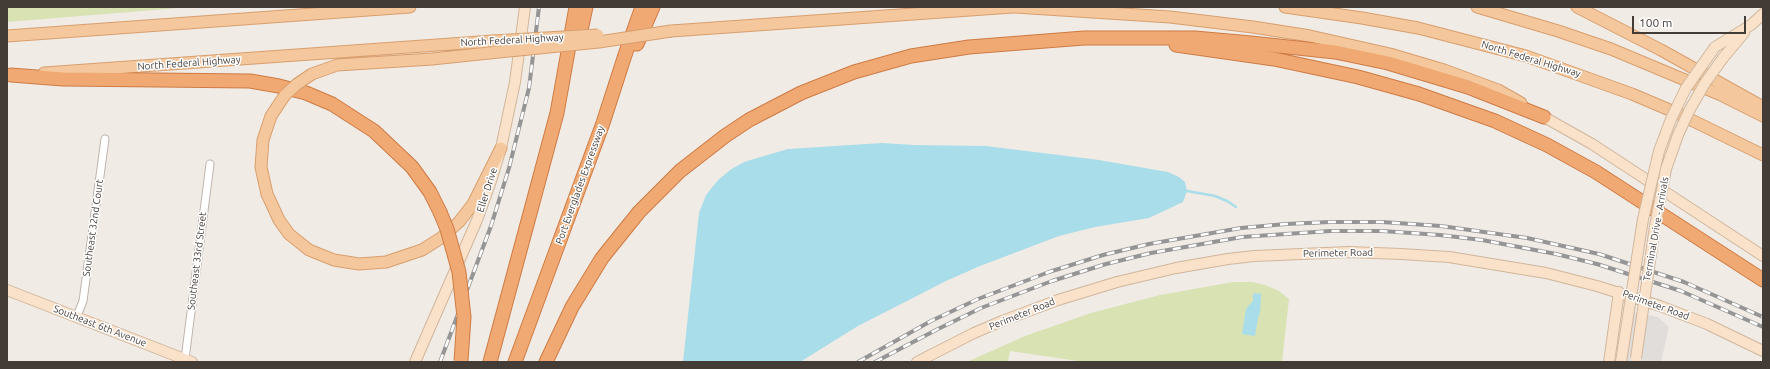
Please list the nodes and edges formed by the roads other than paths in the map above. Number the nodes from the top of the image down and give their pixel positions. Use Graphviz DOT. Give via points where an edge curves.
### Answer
graph roads {
  1 [pos="410,7"];
  2 [pos="525,7"];
  3 [pos="576,7"];
  4 [pos="586,7"];
  5 [pos="642,7"];
  6 [pos="653,7"];
  7 [pos="1014,7"];
  8 [pos="1285,7"];
  9 [pos="1477,7"];
  10 [pos="1577,7"];
  11 [pos="1763,14"];
  12 [pos="1751,25"];
  13 [pos="670,31"];
  14 [pos="7,36"];
  15 [pos="1113,38"];
  16 [pos="9,75"];
  17 [pos="1763,107"];
  18 [pos="557,113"];
  19 [pos="1763,116"];
  20 [pos="1544,117"];
  21 [pos="603,123"];
  22 [pos="105,139"];
  23 [pos="501,148"];
  24 [pos="1763,155"];
  25 [pos="210,164"];
  26 [pos="1763,256"];
  27 [pos="1763,280"];
  28 [pos="7,290"];
  29 [pos="1619,292"];
  30 [pos="77,316"];
  31 [pos="1763,351"];
  32 [pos="189,361"];
  33 [pos="415,362"];
  34 [pos="461,362"];
  35 [pos="490,362"];
  36 [pos="515,362"];
  37 [pos="546,362"];
  38 [pos="917,362"];
  39 [pos="1610,362"];
  40 [pos="1621,362"];
  41 [pos="1635,362"];
  1 -- 14 [label="main road"];
  2 -- 23 [label="street, Eller Drive" via="515,82"];
  3 -- 18 [label="highway"];
  4 -- 18 [label="highway"];
  5 -- 21 [label="highway, Port Everglades Expressway"];
  6 -- 21 [label="highway"];
  7 -- 13 [label="main road, North Federal Highway"];
  7 -- 20 [label="main road, North Federal Highway" via="1198,20 1316,37 1390,54 1470,79 1498,90"];
  8 -- 24 [label="main road, North Federal Highway" via="1418,28 1547,63 1652,102"];
  9 -- 19 [label="main road" via="1611,49 1715,92"];
  10 -- 17 [label="main road"];
  11 -- 12 [label="street"];
  12 -- 40 [label="street, bridge" via="1716,47 1686,88 1671,119 1659,151 1643,219"];
  12 -- 41 [label="street, Terminal Drive - Arrivals, bridge" via="1705,83 1678,135 1666,169"];
  13 -- 16 [label="main road, North Federal Highway, bridge"];
  13 -- 23 [label="main road, bridge" via="599,42 432,59 337,65 312,74 285,95 271,116 263,140 261,166 267,194 276,215 289,234 309,250 334,260 359,264 386,262 418,252 442,238 459,222 473,204"];
  15 -- 20 [label="highway" via="1195,38 1361,57 1442,78"];
  15 -- 27 [label="highway" via="1221,51 1305,66 1389,86 1470,112 1547,145 1596,172"];
  15 -- 37 [label="highway" via="997,44 911,56 827,81 749,120 680,171 639,212 586,282"];
  16 -- 34 [label="highway, bridge" via="63,79 250,81 306,93 332,104 374,131 412,167 430,192 447,229 459,272 464,317"];
  18 -- 35 [label="highway"];
  20 -- 26 [label="street" via="1592,144"];
  21 -- 36 [label="highway, Port Everglades Expressway"];
  22 -- 30 [label="street, Southeast 32nd Court" via="83,301"];
  23 -- 33 [label="street, Eller Drive" via="477,220"];
  25 -- 32 [label="street, Southeast 33rd Street"];
  28 -- 30 [label="street, Southeast 6th Avenue"];
  29 -- 31 [label="street, Perimeter Road" via="1707,324"];
  29 -- 38 [label="street, Perimeter Road" via="1546,273 1449,257 1349,252 1254,256 1176,268 1089,290 995,324"];
  29 -- 39 [label="street"];
  30 -- 32 [label="street, Southeast 6th Avenue"];
}
